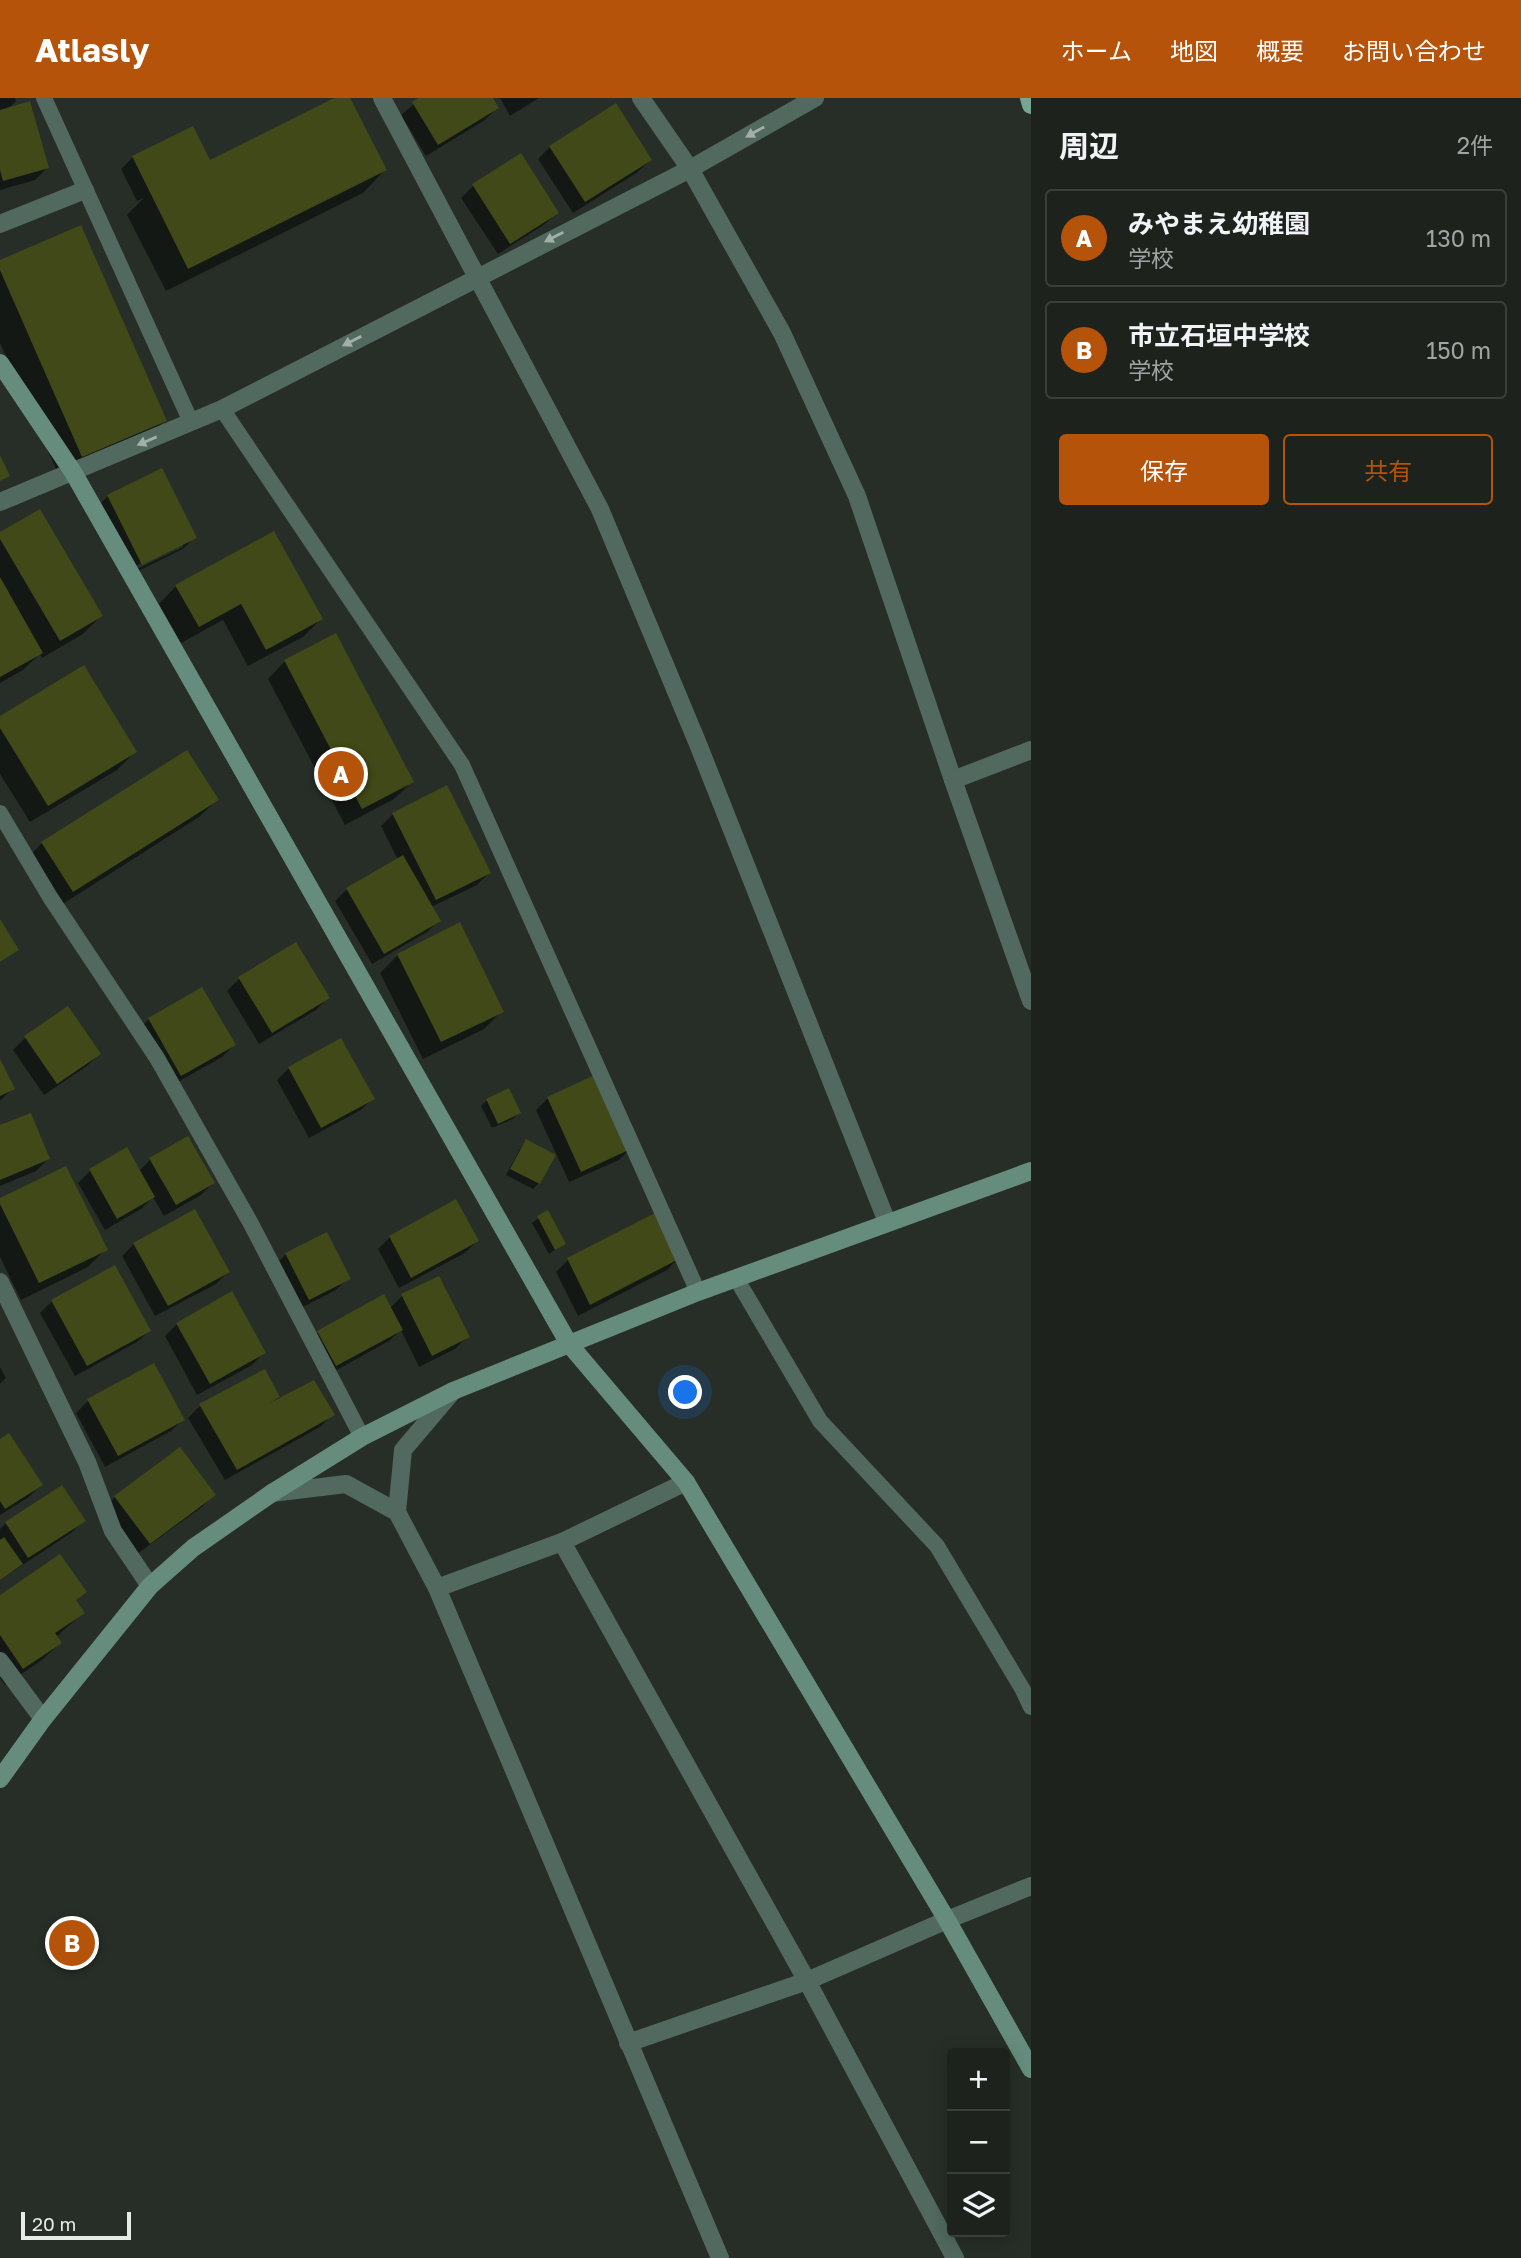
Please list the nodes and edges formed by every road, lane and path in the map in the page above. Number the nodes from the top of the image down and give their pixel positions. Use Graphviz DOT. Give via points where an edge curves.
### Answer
graph roads {
  1 [pos="44,98"];
  2 [pos="382,98"];
  3 [pos="641,98"];
  4 [pos="813,98"];
  5 [pos="1028,98"];
  6 [pos="1031,105"];
  7 [pos="690,169"];
  8 [pos="85,190"];
  9 [pos="0,224"];
  10 [pos="477,276"];
  11 [pos="0,363"];
  12 [pos="222,409"];
  13 [pos="191,422"];
  14 [pos="73,472"];
  15 [pos="0,502"];
  16 [pos="1031,750"];
  17 [pos="953,780"];
  18 [pos="0,813"];
  19 [pos="1031,1001"];
  20 [pos="1031,1171"];
  21 [pos="887,1222"];
  22 [pos="736,1278"];
  23 [pos="0,1282"];
  24 [pos="698,1292"];
  25 [pos="569,1344"];
  26 [pos="453,1391"];
  27 [pos="362,1437"];
  28 [pos="686,1482"];
  29 [pos="272,1493"];
  30 [pos="397,1512"];
  31 [pos="562,1542"];
  32 [pos="150,1586"];
  33 [pos="437,1588"];
  34 [pos="0,1661"];
  35 [pos="1031,1707"];
  36 [pos="43,1719"];
  37 [pos="0,1779"];
  38 [pos="1031,1886"];
  39 [pos="947,1920"];
  40 [pos="807,1981"];
  41 [pos="628,2043"];
  42 [pos="1031,2070"];
  43 [pos="720,2258"];
  44 [pos="955,2258"];
  1 -- 8 [label="lane"];
  2 -- 10 [label="street"];
  3 -- 7 [label="street"];
  4 -- 7 [label="street, one-way"];
  5 -- 6 [label="main road"];
  7 -- 10 [label="street, one-way"];
  7 -- 17 [label="street" via="782,333 857,496"];
  8 -- 9 [label="street"];
  8 -- 13 [label="lane"];
  10 -- 12 [label="street, one-way"];
  10 -- 21 [label="street" via="600,509"];
  11 -- 14 [label="street"];
  12 -- 13 [label="street"];
  12 -- 24 [label="lane" via="462,765"];
  13 -- 14 [label="street, one-way"];
  14 -- 15 [label="street"];
  14 -- 25 [label="street"];
  16 -- 17 [label="street"];
  17 -- 19 [label="street"];
  18 -- 27 [label="lane" via="157,1058 250,1222"];
  20 -- 21 [label="street"];
  21 -- 22 [label="street"];
  22 -- 24 [label="street"];
  22 -- 35 [label="lane" via="820,1422 937,1546"];
  23 -- 32 [label="street" via="87,1462 113,1531"];
  24 -- 25 [label="street"];
  25 -- 26 [label="street"];
  25 -- 28 [label="street"];
  26 -- 27 [label="street"];
  26 -- 30 [label="street" via="403,1450"];
  27 -- 29 [label="street"];
  28 -- 31 [label="street"];
  28 -- 39 [label="street"];
  29 -- 30 [label="street" via="345,1484"];
  29 -- 32 [label="street" via="193,1548"];
  30 -- 33 [label="street"];
  31 -- 33 [label="street"];
  31 -- 40 [label="street"];
  32 -- 36 [label="street"];
  33 -- 41 [label="street"];
  34 -- 36 [label="street"];
  36 -- 37 [label="street"];
  38 -- 39 [label="street"];
  39 -- 40 [label="street"];
  39 -- 42 [label="street"];
  40 -- 41 [label="street"];
  40 -- 44 [label="street"];
  41 -- 43 [label="street"];
}
